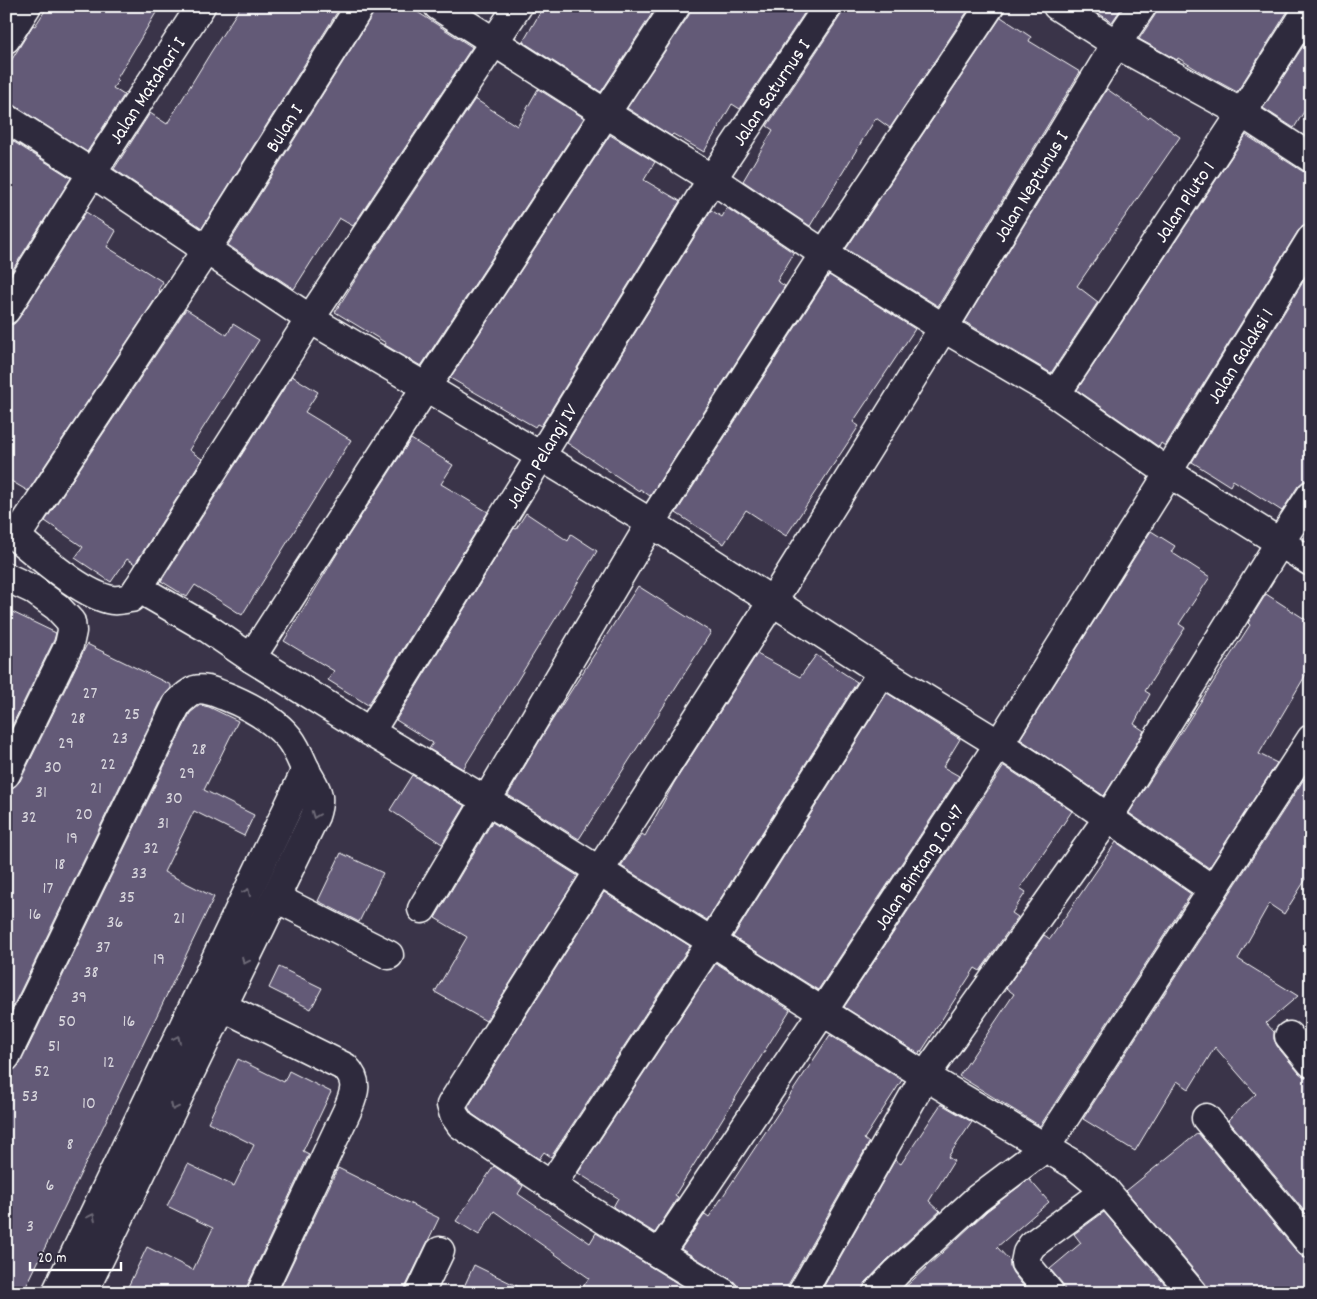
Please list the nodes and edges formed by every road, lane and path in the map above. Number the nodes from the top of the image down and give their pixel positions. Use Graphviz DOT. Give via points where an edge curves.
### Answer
graph roads {
  1 [pos="27,6"];
  2 [pos="201,6"];
  3 [pos="360,6"];
  4 [pos="438,6"];
  5 [pos="518,6"];
  6 [pos="676,6"];
  7 [pos="828,6"];
  8 [pos="990,6"];
  9 [pos="1057,6"];
  10 [pos="1142,6"];
  11 [pos="1310,6"];
  12 [pos="6,38"];
  13 [pos="494,42"];
  14 [pos="1116,44"];
  15 [pos="605,113"];
  16 [pos="1242,113"];
  17 [pos="6,118"];
  18 [pos="1311,158"];
  19 [pos="92,173"];
  20 [pos="712,179"];
  21 [pos="1311,239"];
  22 [pos="206,250"];
  23 [pos="824,254"];
  24 [pos="6,310"];
  25 [pos="310,319"];
  26 [pos="942,327"];
  27 [pos="426,387"];
  28 [pos="1056,394"];
  29 [pos="541,456"];
  30 [pos="1169,473"];
  31 [pos="1311,495"];
  32 [pos="651,522"];
  33 [pos="11,534"];
  34 [pos="1280,542"];
  35 [pos="1311,562"];
  36 [pos="6,577"];
  37 [pos="138,588"];
  38 [pos="772,602"];
  39 [pos="251,658"];
  40 [pos="882,672"];
  41 [pos="370,732"];
  42 [pos="1311,739"];
  43 [pos="999,744"];
  44 [pos="306,770"];
  45 [pos="6,774"];
  46 [pos="486,801"];
  47 [pos="1108,818"];
  48 [pos="599,872"];
  49 [pos="1213,890"];
  50 [pos="276,898"];
  51 [pos="422,909"];
  52 [pos="712,942"];
  53 [pos="389,954"];
  54 [pos="198,995"];
  55 [pos="222,1007"];
  56 [pos="824,1011"];
  57 [pos="1289,1036"];
  58 [pos="6,1057"];
  59 [pos="1311,1063"];
  60 [pos="926,1076"];
  61 [pos="1206,1118"];
  62 [pos="1045,1148"];
  63 [pos="551,1186"];
  64 [pos="1106,1191"];
  65 [pos="1311,1244"];
  66 [pos="440,1251"];
  67 [pos="659,1254"];
  68 [pos="56,1293"];
  69 [pos="83,1293"];
  70 [pos="261,1293"];
  71 [pos="420,1293"];
  72 [pos="724,1293"];
  73 [pos="802,1293"];
  74 [pos="877,1293"];
  75 [pos="1050,1293"];
  76 [pos="1193,1293"];
  1 -- 12 [label="street"];
  2 -- 19 [label="street, Jalan Matahari I"];
  3 -- 22 [label="street, Bulan I"];
  4 -- 13 [label="street"];
  5 -- 13 [label="street"];
  6 -- 15 [label="street"];
  7 -- 20 [label="street, Jalan Saturnus I"];
  8 -- 23 [label="street"];
  9 -- 14 [label="street"];
  10 -- 14 [label="street, Jalan Neptunus I"];
  11 -- 16 [label="street, Jalan Pluto 1"];
  13 -- 15 [label="street"];
  13 -- 25 [label="street"];
  14 -- 16 [label="street"];
  14 -- 26 [label="street, Jalan Neptunus I"];
  15 -- 20 [label="street"];
  15 -- 27 [label="street"];
  16 -- 18 [label="street"];
  16 -- 28 [label="street, Jalan Pluto 1"];
  17 -- 19 [label="street"];
  19 -- 22 [label="street"];
  19 -- 24 [label="street, Jalan Matahari I"];
  20 -- 23 [label="street"];
  20 -- 29 [label="street, Jalan Pelangi IV"];
  21 -- 30 [label="street, Jalan Galaksi 1"];
  22 -- 25 [label="street"];
  22 -- 33 [label="street, Bulan I"];
  23 -- 26 [label="street"];
  23 -- 32 [label="street"];
  25 -- 27 [label="street"];
  25 -- 37 [label="street"];
  26 -- 28 [label="street"];
  26 -- 38 [label="street, Jalan Neptunus I"];
  27 -- 29 [label="street"];
  27 -- 39 [label="street"];
  28 -- 30 [label="street"];
  29 -- 32 [label="street"];
  29 -- 41 [label="street, Jalan Pelangi IV"];
  30 -- 34 [label="street"];
  30 -- 43 [label="street, Jalan Bintang I.0.47"];
  31 -- 34 [label="street"];
  32 -- 38 [label="street"];
  32 -- 46 [label="street"];
  33 -- 37 [label="street" via="88,591 102,597 114,601 131,598"];
  34 -- 35 [label="street"];
  34 -- 47 [label="street"];
  36 -- 45 [label="street" via="32,588 57,607 71,622 72,631 69,645"];
  37 -- 39 [label="street"];
  38 -- 40 [label="street"];
  38 -- 48 [label="street, Jalan Neptunus I"];
  39 -- 41 [label="street"];
  40 -- 43 [label="street"];
  40 -- 52 [label="street"];
  41 -- 46 [label="street"];
  42 -- 49 [label="street"];
  43 -- 47 [label="street"];
  43 -- 56 [label="street, Jalan Bintang I.0.47"];
  44 -- 50 [label="street, one-way" via="318,793 319,803"];
  54 -- 44 [label="street, one-way"];
  44 -- 58 [label="street" via="290,739 270,720 238,701 209,690 195,690 186,695 177,704"];
  46 -- 48 [label="street"];
  46 -- 51 [label="street"];
  47 -- 49 [label="street"];
  47 -- 60 [label="street"];
  48 -- 52 [label="street"];
  48 -- 63 [label="street, Jalan Neptunus I" via="451,1105 461,1125"];
  49 -- 62 [label="street"];
  50 -- 53 [label="street"];
  50 -- 55 [label="street, one-way"];
  52 -- 56 [label="street"];
  52 -- 63 [label="street"];
  54 -- 55 [label="street"];
  68 -- 54 [label="street, one-way"];
  55 -- 69 [label="street, one-way"];
  55 -- 70 [label="street" via="346,1067 355,1084 347,1111"];
  56 -- 60 [label="street"];
  56 -- 67 [label="street, Jalan Bintang I.0.47"];
  57 -- 59 [label="street"];
  60 -- 62 [label="street"];
  60 -- 73 [label="street"];
  61 -- 65 [label="street"];
  62 -- 64 [label="street" via="1073,1164"];
  62 -- 74 [label="street" via="977,1199"];
  63 -- 67 [label="street"];
  64 -- 75 [label="street" via="1032,1245 1027,1253 1025,1264"];
  64 -- 76 [label="street"];
  66 -- 71 [label="street"];
  67 -- 72 [label="street"];
}
